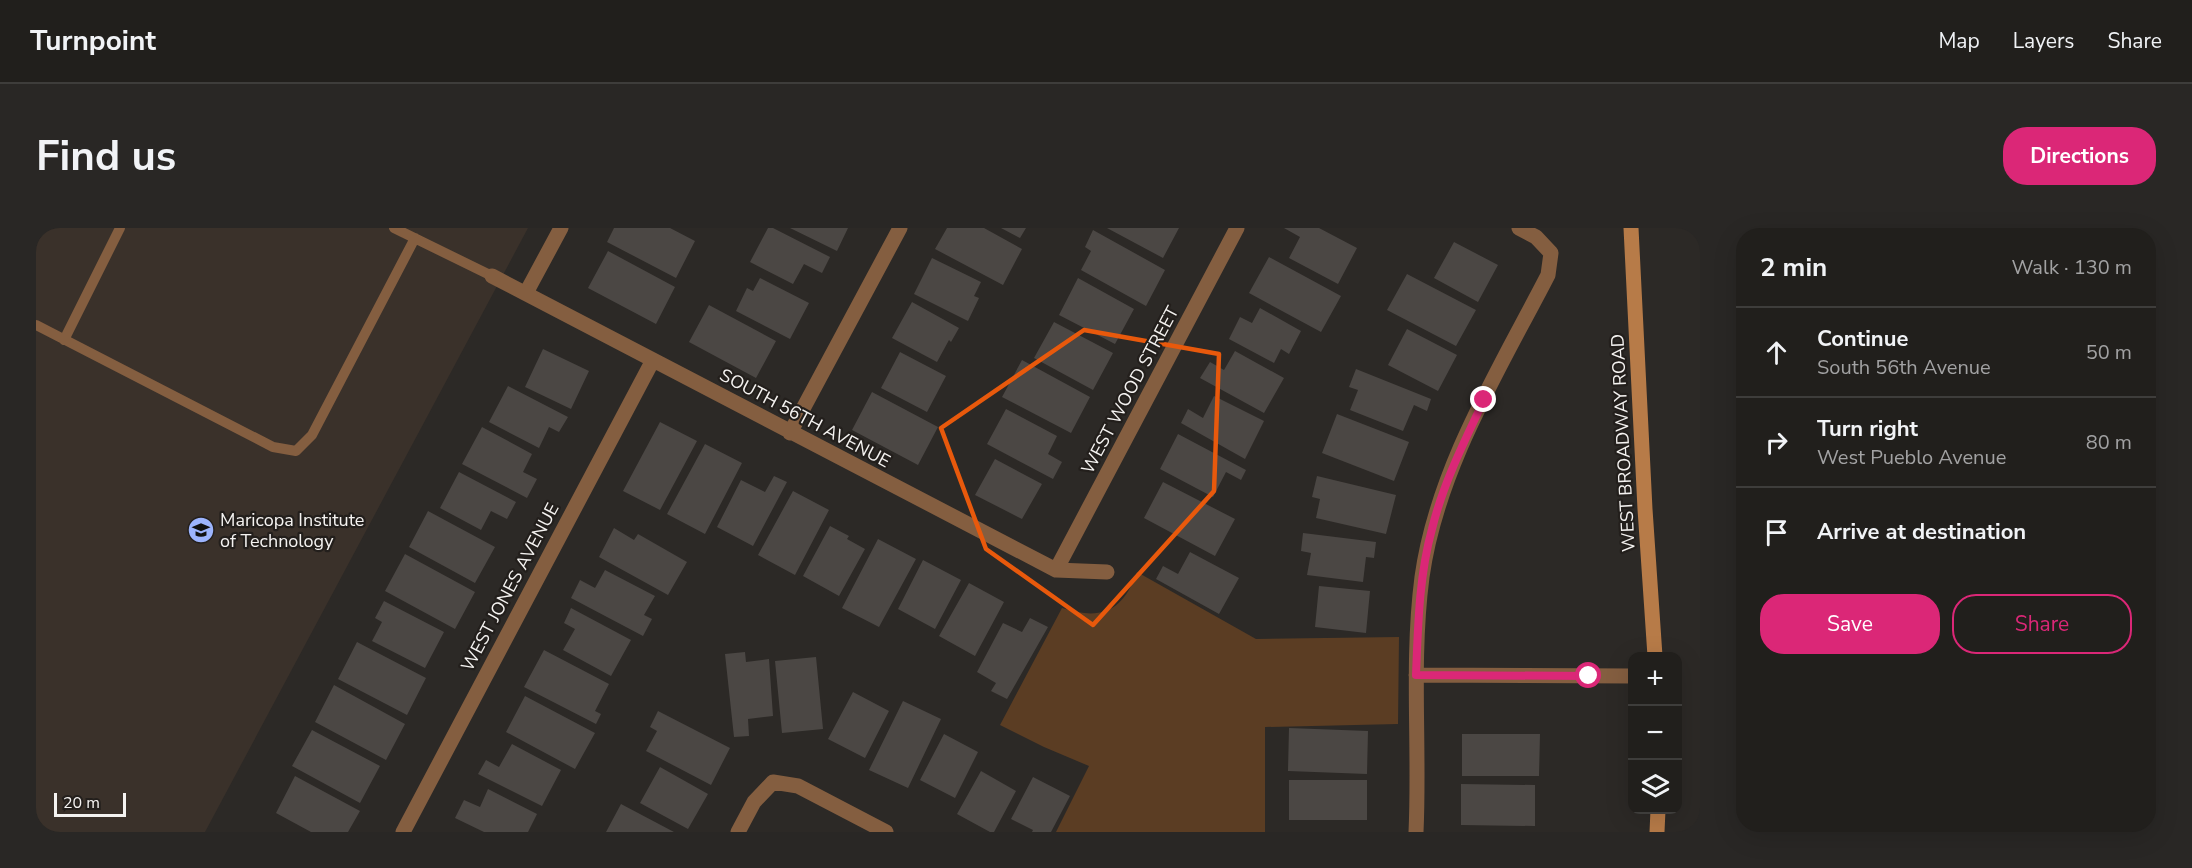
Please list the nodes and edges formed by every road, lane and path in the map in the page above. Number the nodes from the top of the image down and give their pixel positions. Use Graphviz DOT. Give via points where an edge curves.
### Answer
graph roads {
  1 [pos="120,228"];
  2 [pos="394,228"];
  3 [pos="561,228"];
  4 [pos="900,228"];
  5 [pos="1238,228"];
  6 [pos="1519,228"];
  7 [pos="1631,228"];
  8 [pos="415,238"];
  9 [pos="492,276"];
  10 [pos="526,293"];
  11 [pos="36,325"];
  12 [pos="64,340"];
  13 [pos="653,360"];
  14 [pos="790,433"];
  15 [pos="1056,570"];
  16 [pos="1107,572"];
  17 [pos="1655,652"];
  18 [pos="1416,675"];
  19 [pos="1628,676"];
  20 [pos="1658,814"];
  21 [pos="403,832"];
  22 [pos="738,832"];
  23 [pos="886,832"];
  24 [pos="1416,832"];
  25 [pos="1658,832"];
  1 -- 12 [label="lane"];
  2 -- 8 [label="lane"];
  3 -- 10 [label="street"];
  4 -- 14 [label="street"];
  5 -- 15 [label="street, WEST WOOD STREET"];
  6 -- 18 [label="street" via="1536,237 1551,253 1548,274 1460,449 1432,528 1422,575"];
  7 -- 17 [label="main road, WEST BROADWAY ROAD"];
  8 -- 9 [label="lane"];
  8 -- 12 [label="lane" via="312,435 296,451 273,447"];
  9 -- 10 [label="street, SOUTH 56TH AVENUE"];
  10 -- 13 [label="street, SOUTH 56TH AVENUE"];
  11 -- 12 [label="lane"];
  13 -- 14 [label="street, SOUTH 56TH AVENUE"];
  13 -- 21 [label="street, WEST JONES AVENUE"];
  14 -- 15 [label="street, SOUTH 56TH AVENUE"];
  15 -- 16 [label="street, SOUTH 56TH AVENUE"];
  18 -- 19 [label="street"];
  18 -- 24 [label="street"];
  20 -- 25 [label="main road"];
  22 -- 23 [label="street" via="754,802 773,782 798,786"];
}
